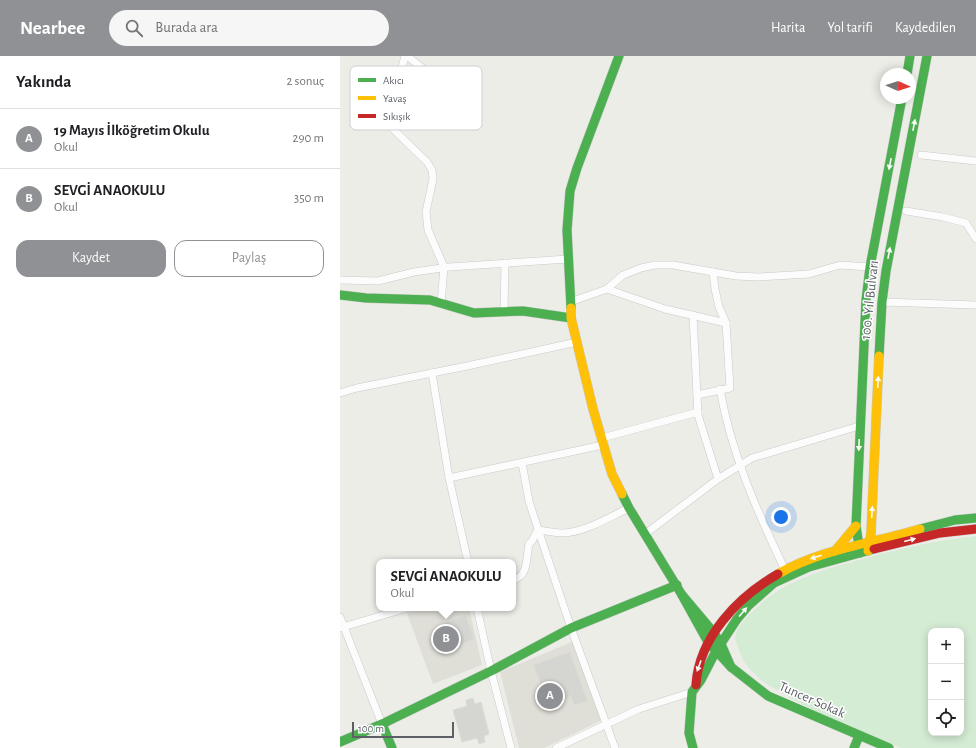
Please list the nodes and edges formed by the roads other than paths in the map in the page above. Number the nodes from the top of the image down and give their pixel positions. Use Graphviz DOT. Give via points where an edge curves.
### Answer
graph roads {
  1 [pos="406,56"];
  2 [pos="619,56"];
  3 [pos="910,56"];
  4 [pos="927,56"];
  5 [pos="403,66"];
  6 [pos="420,66"];
  7 [pos="908,68"];
  8 [pos="901,104"];
  9 [pos="394,130"];
  10 [pos="921,155"];
  11 [pos="976,161"];
  12 [pos="906,211"];
  13 [pos="976,239"];
  14 [pos="568,259"];
  15 [pos="505,263"];
  16 [pos="444,267"];
  17 [pos="870,267"];
  18 [pos="713,272"];
  19 [pos="340,280"];
  20 [pos="607,289"];
  21 [pos="340,295"];
  22 [pos="570,302"];
  23 [pos="882,302"];
  24 [pos="441,304"];
  25 [pos="976,305"];
  26 [pos="504,312"];
  27 [pos="693,315"];
  28 [pos="572,318"];
  29 [pos="726,323"];
  30 [pos="577,342"];
  31 [pos="432,373"];
  32 [pos="720,389"];
  33 [pos="340,393"];
  34 [pos="697,395"];
  35 [pos="698,412"];
  36 [pos="859,426"];
  37 [pos="602,442"];
  38 [pos="522,463"];
  39 [pos="739,465"];
  40 [pos="449,478"];
  41 [pos="718,479"];
  42 [pos="629,508"];
  43 [pos="976,518"];
  44 [pos="856,526"];
  45 [pos="976,529"];
  46 [pos="538,530"];
  47 [pos="645,534"];
  48 [pos="870,541"];
  49 [pos="862,549"];
  50 [pos="835,551"];
  51 [pos="467,559"];
  52 [pos="785,570"];
  53 [pos="516,578"];
  54 [pos="677,585"];
  55 [pos="682,595"];
  56 [pos="397,611"];
  57 [pos="478,611"];
  58 [pos="340,617"];
  59 [pos="342,627"];
  60 [pos="571,628"];
  61 [pos="714,633"];
  62 [pos="708,642"];
  63 [pos="718,648"];
  64 [pos="491,671"];
  65 [pos="694,688"];
  66 [pos="382,724"];
  67 [pos="606,724"];
  68 [pos="858,736"];
  69 [pos="340,742"];
  70 [pos="392,748"];
  71 [pos="511,748"];
  72 [pos="556,748"];
  73 [pos="615,748"];
  74 [pos="693,748"];
  75 [pos="854,748"];
  76 [pos="889,748"];
  1 -- 5 [label="street"];
  1 -- 6 [label="street"];
  2 -- 14 [label="street" via="570,190"];
  3 -- 7 [label="street"];
  23 -- 4 [label="street, 100. Yıl Bulvarı, one-way"];
  8 -- 17 [label="street, 100. Yıl Bulvarı, one-way"];
  9 -- 16 [label="street" via="432,170 433,179 426,206 427,222"];
  10 -- 11 [label="street"];
  12 -- 13 [label="street" via="966,223"];
  14 -- 15 [label="street"];
  14 -- 22 [label="street"];
  15 -- 16 [label="street"];
  15 -- 26 [label="street"];
  16 -- 19 [label="street" via="378,281"];
  16 -- 24 [label="street"];
  17 -- 18 [label="street" via="840,265 809,274 778,277 736,276"];
  17 -- 36 [label="street, 100. Yıl Bulvarı"];
  18 -- 20 [label="street" via="673,265 655,265 623,275"];
  18 -- 29 [label="street" via="719,307"];
  20 -- 22 [label="street"];
  20 -- 27 [label="street" via="665,309"];
  21 -- 24 [label="street" via="430,300"];
  22 -- 28 [label="street"];
  23 -- 25 [label="street"];
  48 -- 23 [label="street, 100. Yıl Bulvarı, one-way"];
  24 -- 26 [label="street" via="474,313"];
  26 -- 28 [label="street" via="540,312"];
  27 -- 29 [label="street"];
  27 -- 34 [label="street"];
  28 -- 30 [label="street"];
  29 -- 32 [label="street" via="730,388"];
  30 -- 31 [label="street"];
  30 -- 37 [label="street"];
  31 -- 33 [label="street"];
  31 -- 40 [label="street"];
  32 -- 34 [label="street"];
  32 -- 39 [label="street" via="724,416"];
  34 -- 35 [label="street"];
  35 -- 37 [label="street"];
  35 -- 41 [label="street"];
  36 -- 39 [label="street" via="752,458"];
  36 -- 44 [label="street, 100. Yıl Bulvarı, one-way"];
  37 -- 38 [label="street"];
  37 -- 42 [label="street" via="612,474"];
  38 -- 40 [label="street"];
  38 -- 46 [label="street" via="529,501"];
  39 -- 41 [label="street"];
  39 -- 52 [label="street"];
  40 -- 51 [label="street"];
  41 -- 47 [label="street"];
  42 -- 46 [label="street" via="576,531 563,533"];
  42 -- 47 [label="street"];
  43 -- 48 [label="street" via="953,520"];
  44 -- 49 [label="street, 100. Yıl Bulvarı"];
  44 -- 50 [label="street"];
  49 -- 45 [label="street, one-way" via="940,533"];
  46 -- 53 [label="street" via="529,544 524,571"];
  46 -- 60 [label="street"];
  47 -- 54 [label="street"];
  48 -- 49 [label="street, 100. Yıl Bulvarı"];
  49 -- 50 [label="street"];
  63 -- 49 [label="street, one-way" via="737,618 774,583 809,567"];
  50 -- 52 [label="street, one-way"];
  52 -- 61 [label="street" via="750,592"];
  54 -- 55 [label="street"];
  54 -- 60 [label="street"];
  55 -- 61 [label="street"];
  55 -- 62 [label="street"];
  56 -- 59 [label="street"];
  57 -- 64 [label="street"];
  58 -- 59 [label="street"];
  59 -- 66 [label="street"];
  60 -- 64 [label="street"];
  60 -- 67 [label="street"];
  61 -- 62 [label="street"];
  61 -- 63 [label="street"];
  62 -- 63 [label="street"];
  62 -- 65 [label="street, one-way" via="696,674"];
  63 -- 65 [label="street"];
  63 -- 68 [label="street, Tuncer Sokak" via="731,667 768,696"];
  64 -- 66 [label="street"];
  64 -- 71 [label="street"];
  65 -- 67 [label="street"];
  65 -- 74 [label="street" via="689,733"];
  66 -- 69 [label="street"];
  66 -- 70 [label="street"];
  67 -- 72 [label="street"];
  67 -- 73 [label="street"];
  68 -- 75 [label="street"];
  68 -- 76 [label="street, Tuncer Sokak"];
}
